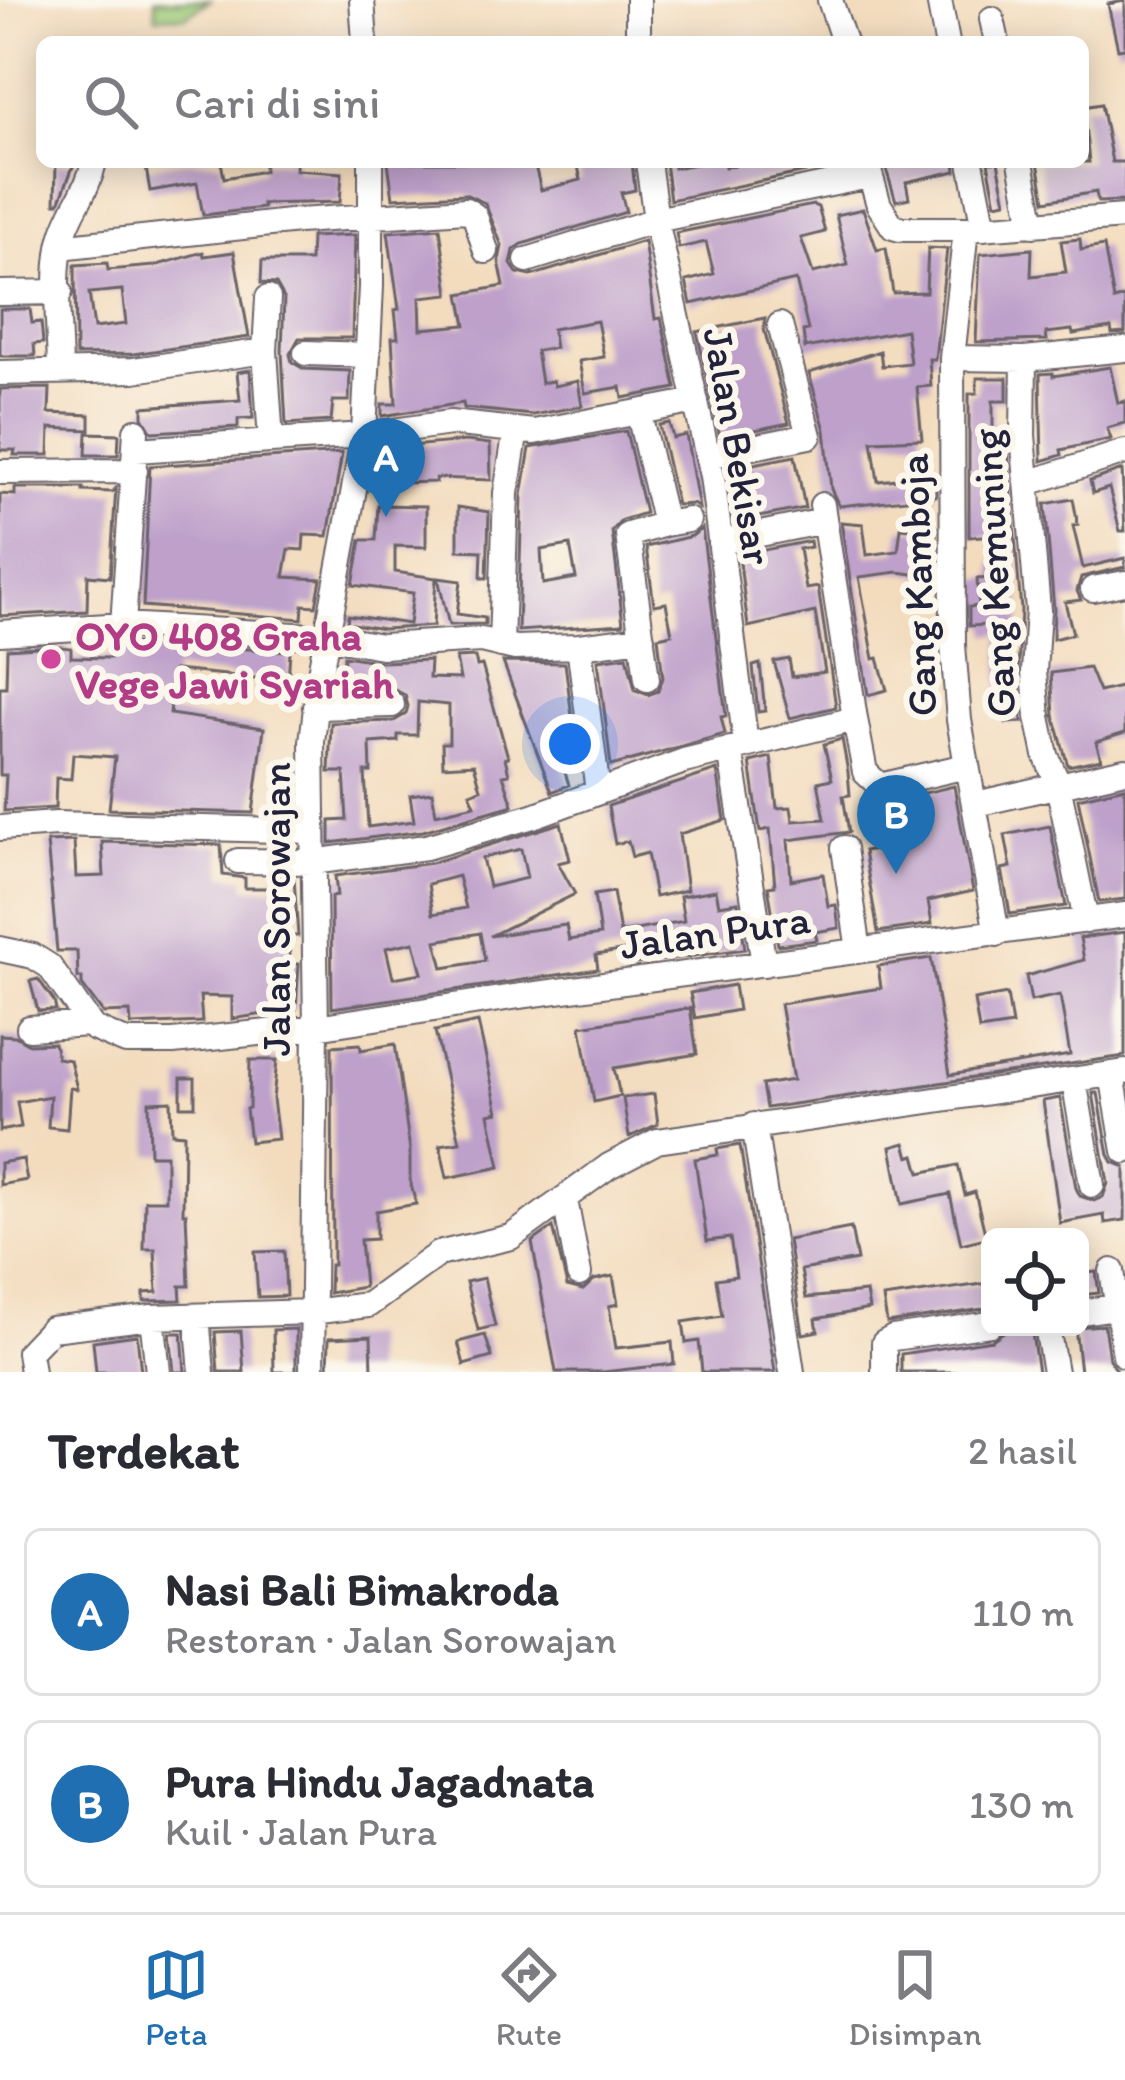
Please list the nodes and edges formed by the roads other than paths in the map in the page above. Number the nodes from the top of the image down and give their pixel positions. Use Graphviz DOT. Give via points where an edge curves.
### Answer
graph roads {
  1 [pos="362,0"];
  2 [pos="638,0"];
  3 [pos="660,0"];
  4 [pos="938,0"];
  5 [pos="839,5"];
  6 [pos="365,36"];
  7 [pos="638,36"];
  8 [pos="843,36"];
  9 [pos="946,36"];
  10 [pos="93,168"];
  11 [pos="371,168"];
  12 [pos="649,168"];
  13 [pos="971,168"];
  14 [pos="1022,168"];
  15 [pos="867,169"];
  16 [pos="371,215"];
  17 [pos="1125,217"];
  18 [pos="656,220"];
  19 [pos="1034,225"];
  20 [pos="975,229"];
  21 [pos="60,247"];
  22 [pos="486,251"];
  23 [pos="527,260"];
  24 [pos="60,292"];
  25 [pos="0,293"];
  26 [pos="268,298"];
  27 [pos="780,325"];
  28 [pos="1125,349"];
  29 [pos="265,351"];
  30 [pos="306,353"];
  31 [pos="368,355"];
  32 [pos="952,358"];
  33 [pos="1024,359"];
  34 [pos="60,371"];
  35 [pos="0,374"];
  36 [pos="696,400"];
  37 [pos="639,414"];
  38 [pos="516,430"];
  39 [pos="364,435"];
  40 [pos="272,441"];
  41 [pos="136,451"];
  42 [pos="1125,452"];
  43 [pos="708,456"];
  44 [pos="0,472"];
  45 [pos="1028,483"];
  46 [pos="719,542"];
  47 [pos="1125,583"];
  48 [pos="1093,589"];
  49 [pos="123,625"];
  50 [pos="0,633"];
  51 [pos="328,637"];
  52 [pos="642,638"];
  53 [pos="501,645"];
  54 [pos="579,646"];
  55 [pos="647,679"];
  56 [pos="392,705"];
  57 [pos="315,707"];
  58 [pos="855,719"];
  59 [pos="738,747"];
  60 [pos="967,766"];
  61 [pos="1125,770"];
  62 [pos="1058,784"];
  63 [pos="598,792"];
  64 [pos="976,804"];
  65 [pos="0,828"];
  66 [pos="312,830"];
  67 [pos="844,848"];
  68 [pos="238,861"];
  69 [pos="312,862"];
  70 [pos="1125,915"];
  71 [pos="1086,921"];
  72 [pos="997,934"];
  73 [pos="0,949"];
  74 [pos="859,951"];
  75 [pos="764,964"];
  76 [pos="89,1024"];
  77 [pos="316,1027"];
  78 [pos="29,1028"];
  79 [pos="1119,1073"];
  80 [pos="1075,1080"];
  81 [pos="754,1125"];
  82 [pos="1125,1151"];
  83 [pos="1092,1186"];
  84 [pos="565,1200"];
  85 [pos="1112,1271"];
  86 [pos="579,1274"];
  87 [pos="1116,1306"];
  88 [pos="1089,1310"];
  89 [pos="310,1312"];
  90 [pos="197,1316"];
  91 [pos="152,1317"];
  92 [pos="981,1325"];
  93 [pos="1049,1336"];
  94 [pos="1125,1355"];
  95 [pos="32,1372"];
  96 [pos="158,1372"];
  97 [pos="202,1372"];
  98 [pos="313,1372"];
  99 [pos="792,1372"];
  100 [pos="884,1372"];
  101 [pos="1055,1372"];
  1 -- 6 [label="street"];
  2 -- 3 [label="street"];
  2 -- 7 [label="street"];
  4 -- 9 [label="street"];
  5 -- 8 [label="street"];
  10 -- 21 [label="street"];
  11 -- 16 [label="street, Jalan Sorowajan"];
  12 -- 18 [label="street, Jalan Bekisar"];
  13 -- 20 [label="street, Gang Kamboja"];
  14 -- 19 [label="street"];
  15 -- 18 [label="street"];
  15 -- 20 [label="street" via="892,227"];
  16 -- 21 [label="street"];
  16 -- 22 [label="street" via="472,212"];
  16 -- 31 [label="street, Jalan Sorowajan"];
  17 -- 19 [label="street"];
  18 -- 23 [label="street"];
  18 -- 36 [label="street, Jalan Bekisar"];
  19 -- 20 [label="street"];
  20 -- 32 [label="street, Gang Kamboja"];
  21 -- 24 [label="street"];
  24 -- 25 [label="street"];
  24 -- 34 [label="street"];
  26 -- 29 [label="street"];
  27 -- 43 [label="street" via="809,436"];
  28 -- 33 [label="street"];
  29 -- 34 [label="street" via="134,370"];
  29 -- 40 [label="street"];
  30 -- 31 [label="street"];
  31 -- 39 [label="street, Jalan Sorowajan"];
  32 -- 33 [label="street"];
  32 -- 60 [label="street, Gang Kamboja" via="952,644"];
  33 -- 45 [label="street, Gang Kemuning"];
  34 -- 35 [label="street"];
  36 -- 37 [label="street"];
  36 -- 43 [label="street, Jalan Bekisar"];
  37 -- 38 [label="street"];
  37 -- 52 [label="street" via="676,522 625,536"];
  38 -- 39 [label="street" via="450,423"];
  38 -- 53 [label="street"];
  39 -- 40 [label="street"];
  39 -- 51 [label="street, Jalan Sorowajan"];
  40 -- 41 [label="street"];
  41 -- 44 [label="street"];
  41 -- 49 [label="street"];
  42 -- 45 [label="street"];
  43 -- 46 [label="street, Jalan Bekisar"];
  45 -- 62 [label="street, Gang Kemuning" via="1038,717"];
  46 -- 58 [label="street" via="823,513"];
  46 -- 59 [label="street, Jalan Bekisar"];
  47 -- 48 [label="street"];
  49 -- 50 [label="street"];
  49 -- 51 [label="street"];
  51 -- 53 [label="street" via="382,646"];
  51 -- 57 [label="street, Jalan Sorowajan"];
  52 -- 54 [label="street"];
  52 -- 55 [label="street"];
  53 -- 54 [label="street"];
  54 -- 63 [label="street"];
  56 -- 57 [label="street"];
  57 -- 66 [label="street, Jalan Sorowajan"];
  58 -- 59 [label="street"];
  58 -- 60 [label="street" via="866,772 880,786"];
  59 -- 63 [label="street"];
  59 -- 75 [label="street, Jalan Bekisar"];
  60 -- 64 [label="street, Gang Kamboja"];
  61 -- 62 [label="street"];
  62 -- 64 [label="street"];
  62 -- 71 [label="street, Gang Kemuning"];
  63 -- 69 [label="street" via="426,847"];
  64 -- 72 [label="street, Gang Kamboja"];
  65 -- 66 [label="street"];
  66 -- 69 [label="street, Jalan Sorowajan"];
  67 -- 74 [label="street"];
  68 -- 69 [label="street"];
  69 -- 77 [label="street, Jalan Sorowajan"];
  70 -- 71 [label="street, Jalan Pura"];
  71 -- 72 [label="street, Jalan Pura"];
  72 -- 74 [label="street, Jalan Pura"];
  73 -- 76 [label="street" via="49,966"];
  74 -- 75 [label="street, Jalan Pura"];
  75 -- 77 [label="street, Jalan Pura"];
  76 -- 77 [label="street, Jalan Pura" via="126,1042"];
  76 -- 78 [label="street"];
  77 -- 89 [label="street, Jalan Sorowajan"];
  79 -- 80 [label="street"];
  79 -- 82 [label="street"];
  80 -- 81 [label="street"];
  80 -- 83 [label="street"];
  81 -- 84 [label="street" via="657,1141"];
  81 -- 99 [label="street"];
  84 -- 86 [label="street"];
  84 -- 89 [label="street" via="511,1237 438,1254 368,1305"];
  85 -- 87 [label="street"];
  87 -- 88 [label="street"];
  87 -- 94 [label="street"];
  89 -- 90 [label="street"];
  89 -- 98 [label="street, Jalan Sorowajan"];
  90 -- 91 [label="street"];
  90 -- 97 [label="street"];
  91 -- 95 [label="street" via="51,1329 29,1352"];
  91 -- 96 [label="street"];
  92 -- 100 [label="street" via="884,1342"];
  93 -- 101 [label="street"];
}
